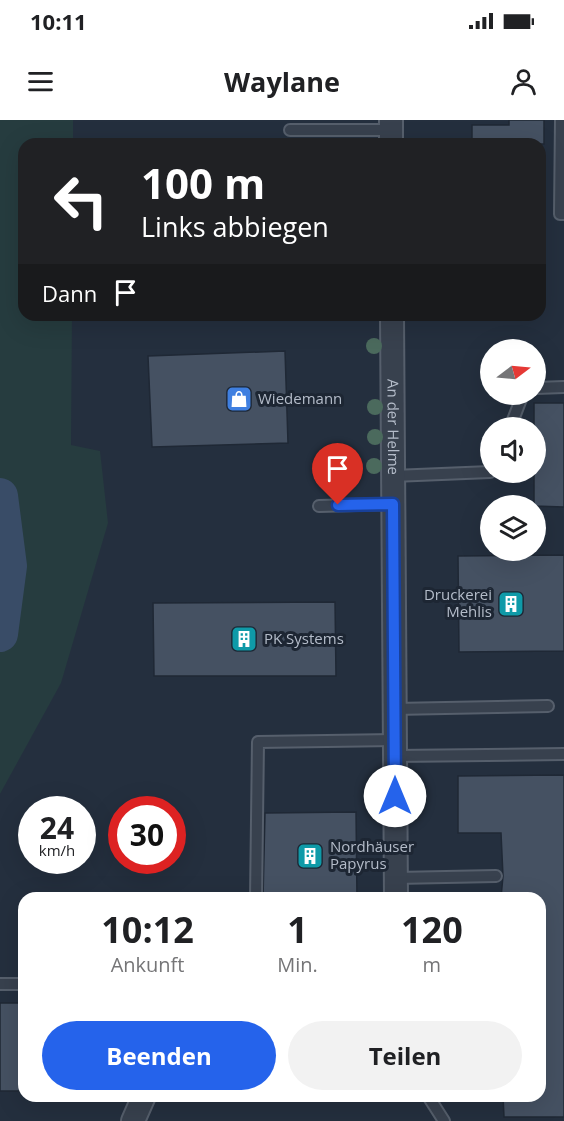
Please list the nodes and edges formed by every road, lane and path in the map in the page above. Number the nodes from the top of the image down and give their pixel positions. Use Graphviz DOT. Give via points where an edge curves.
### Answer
graph roads {
  1 [pos="561,120"];
  2 [pos="290,130"];
  3 [pos="391,131"];
  4 [pos="564,214"];
  5 [pos="392,321"];
  6 [pos="564,387"];
  7 [pos="546,388"];
  8 [pos="480,472"];
  9 [pos="393,476"];
  10 [pos="393,504"];
  11 [pos="319,506"];
  12 [pos="548,706"];
  13 [pos="394,710"];
  14 [pos="395,748"];
  15 [pos="564,754"];
  16 [pos="496,876"];
  17 [pos="396,888"];
  18 [pos="256,892"];
  19 [pos="0,984"];
  20 [pos="18,984"];
  21 [pos="141,1102"];
  22 [pos="432,1102"];
  23 [pos="133,1121"];
  24 [pos="444,1121"];
  1 -- 4 [label="lane" via="560,214"];
  2 -- 3 [label="lane"];
  5 -- 9 [label="street, An der Helme"];
  6 -- 7 [label="lane"];
  8 -- 9 [label="lane"];
  9 -- 10 [label="street, An der Helme"];
  10 -- 11 [label="lane"];
  10 -- 13 [label="street, An der Helme"];
  12 -- 13 [label="lane"];
  13 -- 14 [label="street, An der Helme"];
  14 -- 15 [label="lane"];
  14 -- 17 [label="street, An der Helme"];
  14 -- 18 [label="lane" via="258,742"];
  16 -- 17 [label="lane"];
  19 -- 20 [label="lane"];
  21 -- 23 [label="street"];
  22 -- 24 [label="lane"];
}
